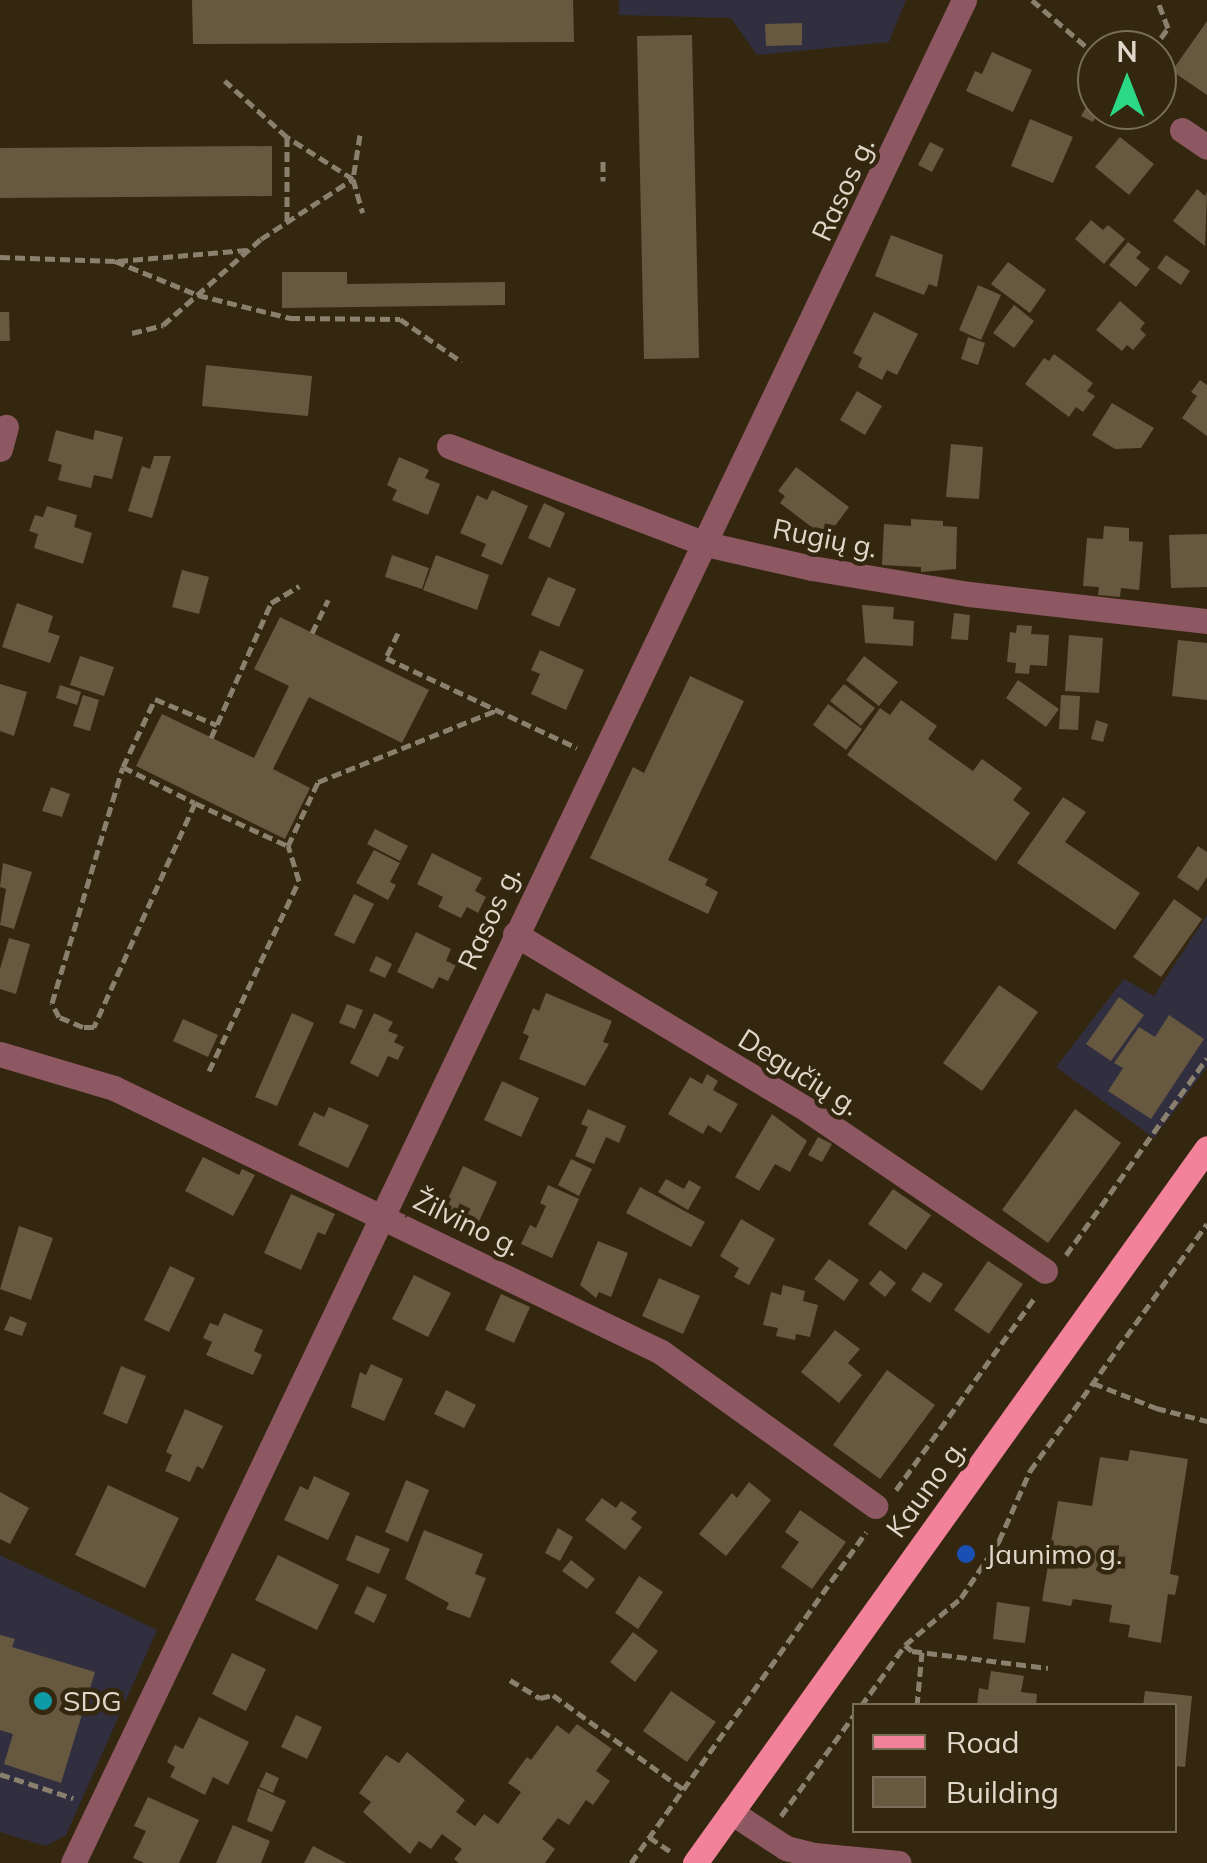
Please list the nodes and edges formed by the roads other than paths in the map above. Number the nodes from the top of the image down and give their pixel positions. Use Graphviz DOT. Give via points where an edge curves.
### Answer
graph roads {
  1 [pos="964,0"];
  2 [pos="1182,130"];
  3 [pos="1207,147"];
  4 [pos="449,446"];
  5 [pos="706,544"];
  6 [pos="1207,621"];
  7 [pos="515,934"];
  8 [pos="0,1054"];
  9 [pos="1207,1148"];
  10 [pos="384,1215"];
  11 [pos="1045,1271"];
  12 [pos="875,1506"];
  13 [pos="731,1812"];
  14 [pos="72,1863"];
  15 [pos="696,1863"];
  16 [pos="899,1863"];
  1 -- 5 [label="street, Rasos g."];
  2 -- 3 [label="street"];
  4 -- 5 [label="street, Rugių g."];
  5 -- 6 [label="street, Rugių g." via="970,594"];
  5 -- 7 [label="street, Rasos g."];
  7 -- 10 [label="street, Rasos g."];
  7 -- 11 [label="street, Degučių g." via="808,1111"];
  8 -- 10 [label="street, Žilvino g." via="114,1088"];
  9 -- 13 [label="main road, Kauno g."];
  10 -- 12 [label="street, Žilvino g." via="661,1352"];
  10 -- 14 [label="street, Rasos g."];
  13 -- 15 [label="main road, Kauno g."];
  13 -- 16 [label="street" via="766,1836 814,1855"];
}
